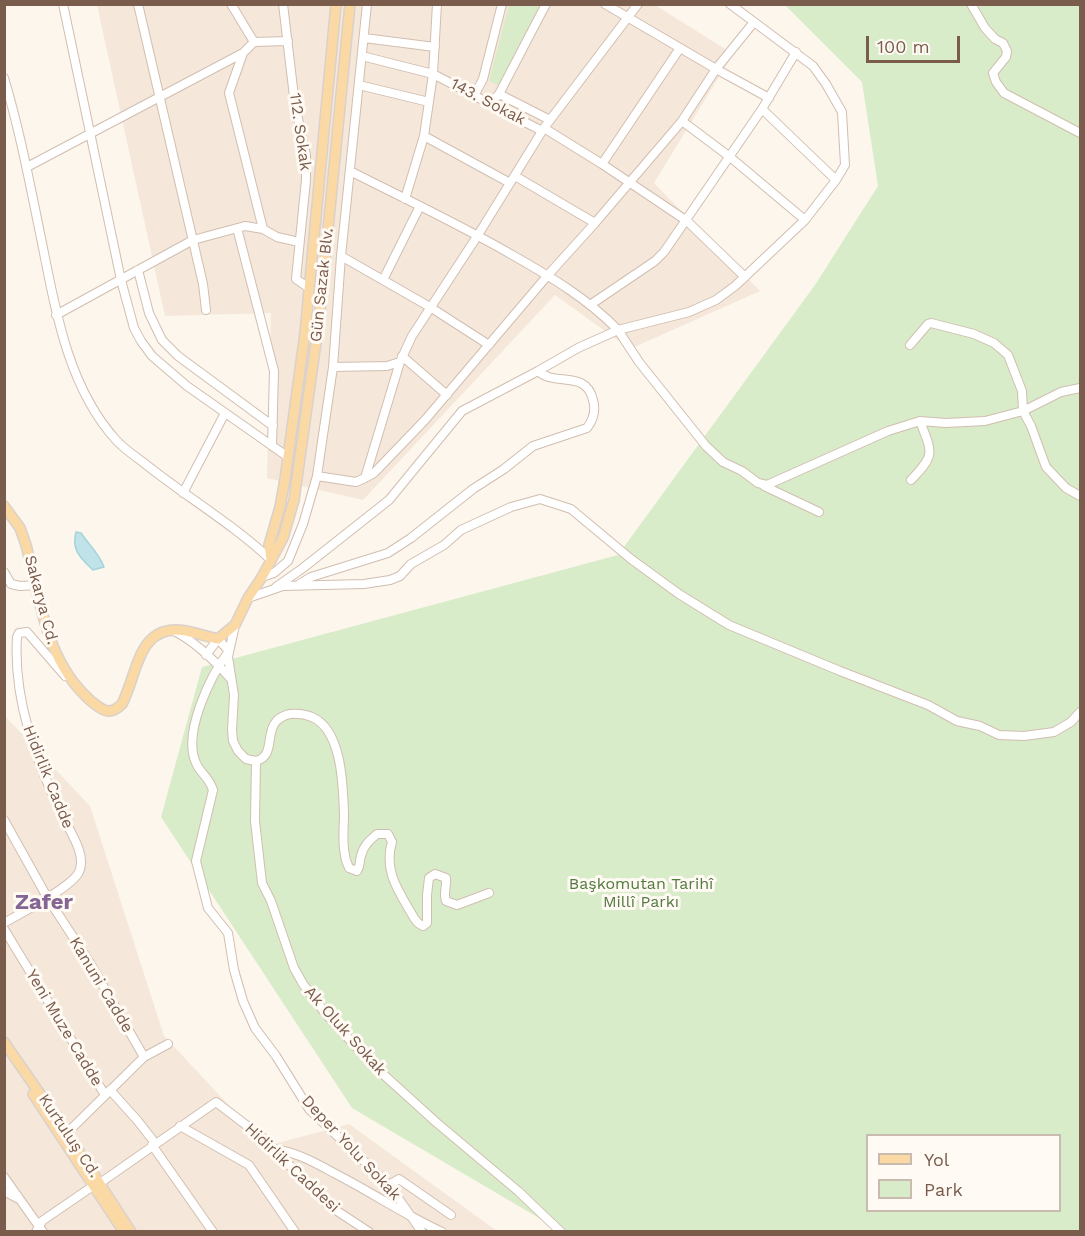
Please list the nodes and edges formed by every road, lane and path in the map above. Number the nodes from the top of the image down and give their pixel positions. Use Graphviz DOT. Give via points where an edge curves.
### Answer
graph roads {
  1 [pos="63,4"];
  2 [pos="138,4"];
  3 [pos="231,4"];
  4 [pos="283,4"];
  5 [pos="336,4"];
  6 [pos="350,4"];
  7 [pos="367,4"];
  8 [pos="437,4"];
  9 [pos="502,4"];
  10 [pos="546,4"];
  11 [pos="605,4"];
  12 [pos="638,4"];
  13 [pos="730,4"];
  14 [pos="971,4"];
  15 [pos="628,18"];
  16 [pos="754,22"];
  17 [pos="364,38"];
  18 [pos="288,41"];
  19 [pos="254,42"];
  20 [pos="435,47"];
  21 [pos="680,48"];
  22 [pos="796,52"];
  23 [pos="243,53"];
  24 [pos="362,56"];
  25 [pos="716,69"];
  26 [pos="434,74"];
  27 [pos="4,78"];
  28 [pos="359,85"];
  29 [pos="475,94"];
  30 [pos="499,94"];
  31 [pos="160,96"];
  32 [pos="769,98"];
  33 [pos="429,102"];
  34 [pos="492,103"];
  35 [pos="762,109"];
  36 [pos="550,120"];
  37 [pos="682,121"];
  38 [pos="543,129"];
  39 [pos="1080,133"];
  40 [pos="90,135"];
  41 [pos="424,136"];
  42 [pos="730,157"];
  43 [pos="602,164"];
  44 [pos="27,167"];
  45 [pos="350,171"];
  46 [pos="513,180"];
  47 [pos="836,180"];
  48 [pos="630,183"];
  49 [pos="405,199"];
  50 [pos="420,206"];
  51 [pos="805,220"];
  52 [pos="687,221"];
  53 [pos="595,223"];
  54 [pos="237,228"];
  55 [pos="263,229"];
  56 [pos="478,236"];
  57 [pos="193,240"];
  58 [pos="299,242"];
  59 [pos="341,256"];
  60 [pos="138,270"];
  61 [pos="548,275"];
  62 [pos="745,277"];
  63 [pos="121,280"];
  64 [pos="383,280"];
  65 [pos="309,288"];
  66 [pos="590,305"];
  67 [pos="430,307"];
  68 [pos="206,310"];
  69 [pos="56,315"];
  70 [pos="618,330"];
  71 [pos="489,345"];
  72 [pos="910,345"];
  73 [pos="401,359"];
  74 [pos="333,367"];
  75 [pos="538,371"];
  76 [pos="1080,388"];
  77 [pos="447,395"];
  78 [pos="1023,411"];
  79 [pos="225,413"];
  80 [pos="920,421"];
  81 [pos="273,426"];
  82 [pos="273,446"];
  83 [pos="288,457"];
  84 [pos="317,476"];
  85 [pos="365,478"];
  86 [pos="911,480"];
  87 [pos="762,485"];
  88 [pos="183,493"];
  89 [pos="1080,496"];
  90 [pos="4,506"];
  91 [pos="819,512"];
  92 [pos="271,560"];
  93 [pos="4,572"];
  94 [pos="262,577"];
  95 [pos="37,585"];
  96 [pos="297,585"];
  97 [pos="272,590"];
  98 [pos="248,598"];
  99 [pos="235,625"];
  100 [pos="173,631"];
  101 [pos="218,639"];
  102 [pos="229,651"];
  103 [pos="206,655"];
  104 [pos="218,665"];
  105 [pos="232,680"];
  106 [pos="74,686"];
  107 [pos="1080,712"];
  108 [pos="256,761"];
  109 [pos="4,819"];
  110 [pos="489,893"];
  111 [pos="47,897"];
  112 [pos="4,923"];
  113 [pos="4,929"];
  114 [pos="4,1042"];
  115 [pos="168,1044"];
  116 [pos="4,1052"];
  117 [pos="144,1056"];
  118 [pos="107,1093"];
  119 [pos="180,1126"];
  120 [pos="68,1133"];
  121 [pos="153,1144"];
  122 [pos="273,1149"];
  123 [pos="4,1177"];
  124 [pos="97,1185"];
  125 [pos="389,1185"];
  126 [pos="4,1191"];
  127 [pos="18,1198"];
  128 [pos="451,1215"];
  129 [pos="415,1219"];
  130 [pos="39,1230"];
  131 [pos="123,1232"];
  132 [pos="131,1232"];
  133 [pos="213,1232"];
  134 [pos="295,1232"];
  135 [pos="369,1232"];
  136 [pos="422,1232"];
  137 [pos="442,1232"];
  138 [pos="561,1232"];
  1 -- 40 [label="street"];
  2 -- 31 [label="street"];
  3 -- 19 [label="street"];
  4 -- 18 [label="street, 112. Sokak"];
  5 -- 65 [label="main road, Gün Sazak Blv."];
  6 -- 92 [label="main road, Gün Sazak Blv." via="320,311 301,456 294,500 283,538"];
  7 -- 17 [label="street"];
  8 -- 20 [label="street"];
  9 -- 29 [label="street" via="483,79"];
  10 -- 30 [label="street"];
  11 -- 15 [label="street"];
  12 -- 15 [label="street"];
  13 -- 16 [label="street"];
  14 -- 39 [label="street" via="985,28 1007,51 993,73 1004,93"];
  15 -- 21 [label="street"];
  15 -- 36 [label="street"];
  16 -- 22 [label="street"];
  16 -- 25 [label="street"];
  17 -- 20 [label="street"];
  17 -- 24 [label="street"];
  18 -- 19 [label="street"];
  18 -- 58 [label="street, 112. Sokak" via="306,155"];
  19 -- 23 [label="street"];
  20 -- 26 [label="street"];
  21 -- 25 [label="street"];
  21 -- 43 [label="street"];
  22 -- 32 [label="street"];
  22 -- 47 [label="street" via="813,66 842,112 845,165"];
  23 -- 31 [label="street"];
  23 -- 55 [label="street" via="229,93"];
  24 -- 26 [label="street, 143. Sokak"];
  24 -- 28 [label="street"];
  25 -- 32 [label="street"];
  25 -- 37 [label="street"];
  26 -- 29 [label="street, 143. Sokak"];
  26 -- 33 [label="street"];
  27 -- 44 [label="street"];
  28 -- 33 [label="street"];
  28 -- 45 [label="street"];
  29 -- 34 [label="street, 143. Sokak"];
  30 -- 34 [label="street"];
  30 -- 36 [label="street"];
  31 -- 40 [label="street"];
  31 -- 57 [label="street"];
  32 -- 35 [label="street"];
  33 -- 41 [label="street"];
  34 -- 38 [label="street, 143. Sokak"];
  35 -- 42 [label="street"];
  35 -- 47 [label="street"];
  36 -- 38 [label="street"];
  37 -- 42 [label="street"];
  37 -- 48 [label="street"];
  38 -- 43 [label="street, 143. Sokak"];
  38 -- 46 [label="street"];
  40 -- 44 [label="street"];
  40 -- 63 [label="street"];
  41 -- 46 [label="street"];
  41 -- 49 [label="street"];
  42 -- 51 [label="street"];
  42 -- 52 [label="street"];
  43 -- 48 [label="street, 143. Sokak"];
  44 -- 69 [label="street"];
  45 -- 49 [label="street"];
  45 -- 59 [label="street"];
  46 -- 53 [label="street"];
  46 -- 56 [label="street"];
  47 -- 51 [label="street"];
  48 -- 52 [label="street, 143. Sokak"];
  48 -- 53 [label="street"];
  49 -- 50 [label="street"];
  50 -- 56 [label="street"];
  50 -- 64 [label="street"];
  51 -- 62 [label="street"];
  52 -- 62 [label="street, 143. Sokak"];
  52 -- 66 [label="street" via="655,261"];
  53 -- 61 [label="street"];
  54 -- 55 [label="street"];
  54 -- 57 [label="street"];
  54 -- 81 [label="street" via="274,371"];
  55 -- 58 [label="street"];
  56 -- 61 [label="street"];
  56 -- 67 [label="street"];
  57 -- 60 [label="street"];
  57 -- 68 [label="street"];
  58 -- 65 [label="street, 112. Sokak" via="296,279"];
  59 -- 64 [label="street"];
  59 -- 74 [label="street"];
  60 -- 63 [label="street"];
  60 -- 81 [label="street" via="149,313 162,340"];
  61 -- 66 [label="street"];
  61 -- 71 [label="street"];
  62 -- 70 [label="street" via="716,300 689,312"];
  63 -- 69 [label="street"];
  63 -- 79 [label="street" via="134,328 152,356"];
  64 -- 67 [label="street"];
  65 -- 83 [label="main road, Gün Sazak Blv."];
  66 -- 70 [label="street"];
  67 -- 71 [label="street"];
  67 -- 73 [label="street"];
  69 -- 88 [label="street" via="84,392 101,421 117,441"];
  70 -- 75 [label="street"];
  70 -- 87 [label="street" via="706,446 723,462"];
  71 -- 77 [label="street"];
  72 -- 78 [label="street" via="931,323 994,343 1008,355 1022,391"];
  73 -- 74 [label="street" via="387,366"];
  73 -- 77 [label="street"];
  73 -- 85 [label="street"];
  74 -- 84 [label="street"];
  75 -- 96 [label="street" via="545,376 580,382 589,390 594,406 587,428 532,446 388,553"];
  75 -- 97 [label="street" via="457,415 389,500"];
  76 -- 78 [label="street" via="1061,392"];
  77 -- 85 [label="street"];
  78 -- 80 [label="street" via="985,421"];
  78 -- 89 [label="street" via="1046,467"];
  79 -- 82 [label="street"];
  79 -- 88 [label="street"];
  80 -- 86 [label="street" via="931,449 929,458"];
  80 -- 87 [label="street"];
  81 -- 82 [label="street"];
  82 -- 83 [label="street"];
  83 -- 92 [label="main road, Gün Sazak Blv." via="269,545"];
  84 -- 85 [label="street" via="356,482"];
  84 -- 94 [label="street" via="288,561"];
  87 -- 91 [label="street"];
  88 -- 92 [label="street"];
  90 -- 95 [label="main road, Sakarya Cd." via="20,528"];
  92 -- 94 [label="main road, Gün Sazak Blv."];
  93 -- 95 [label="street" via="11,584"];
  94 -- 98 [label="main road, Gün Sazak Blv."];
  95 -- 106 [label="main road, Sakarya Cd." via="54,651"];
  96 -- 97 [label="street"];
  96 -- 107 [label="street" via="390,580 461,530 511,507 540,499 572,509 632,559 729,626 928,705 957,721 999,735 1024,736 1054,732"];
  97 -- 98 [label="street"];
  98 -- 99 [label="main road, Gün Sazak Blv."];
  99 -- 101 [label="main road"];
  99 -- 102 [label="street"];
  100 -- 101 [label="main road"];
  100 -- 103 [label="street" via="185,636"];
  100 -- 106 [label="main road, Sakarya Cd." via="155,634 149,641 128,692 116,710 99,708"];
  101 -- 102 [label="street"];
  101 -- 103 [label="street"];
  102 -- 104 [label="street, Deper Yolu Sokak"];
  102 -- 105 [label="street"];
  103 -- 104 [label="street"];
  104 -- 105 [label="street"];
  104 -- 125 [label="street, Deper Yolu Sokak" via="192,729 196,763 213,790 196,861 208,908 228,933 234,970 255,1028 309,1109"];
  105 -- 108 [label="street" via="233,741 246,759"];
  106 -- 111 [label="street, Hidirlik Cadde" via="27,632 19,633 17,674 25,720 82,864 70,883"];
  108 -- 110 [label="street" via="267,755 273,724 279,719 304,714 316,719 326,726 337,751 344,854 349,868 357,871 369,841 377,834 388,834 392,842 388,855 391,876 414,918 423,926 428,919 429,878 435,874 446,878 446,901 457,905"];
  108 -- 138 [label="street, Ak Oluk Sokak" via="255,821 262,883 303,984 374,1066"];
  109 -- 111 [label="street, Kanuni Cadde"];
  111 -- 112 [label="street, Hidirlik Cadde"];
  111 -- 117 [label="street, Kanuni Cadde"];
  113 -- 118 [label="street, Yeni Muze Cadde"];
  114 -- 120 [label="main road, Kurtuluş Cd."];
  115 -- 117 [label="street"];
  116 -- 124 [label="main road, Kurtuluş Cd."];
  117 -- 118 [label="street"];
  118 -- 120 [label="street"];
  118 -- 121 [label="street, Yeni Muze Cadde" via="137,1120"];
  119 -- 121 [label="street, Hidirlik Caddesi"];
  119 -- 122 [label="street, Hidirlik Caddesi" via="216,1102"];
  119 -- 134 [label="street" via="249,1165"];
  120 -- 124 [label="main road, Kurtuluş Cd."];
  121 -- 124 [label="street, Hidirlik Caddesi"];
  121 -- 133 [label="street, Yeni Muze Cadde"];
  122 -- 129 [label="street" via="307,1158"];
  122 -- 135 [label="street, Hidirlik Caddesi" via="328,1205"];
  123 -- 127 [label="street"];
  124 -- 130 [label="street, Hidirlik Caddesi" via="42,1221"];
  124 -- 131 [label="main road, Kurtuluş Cd."];
  124 -- 132 [label="main road, Kurtuluş Cd."];
  125 -- 128 [label="street" via="399,1179"];
  125 -- 129 [label="street, Deper Yolu Sokak"];
  126 -- 127 [label="street"];
  127 -- 130 [label="street"];
  129 -- 136 [label="street, Deper Yolu Sokak"];
  129 -- 137 [label="street"];
}
